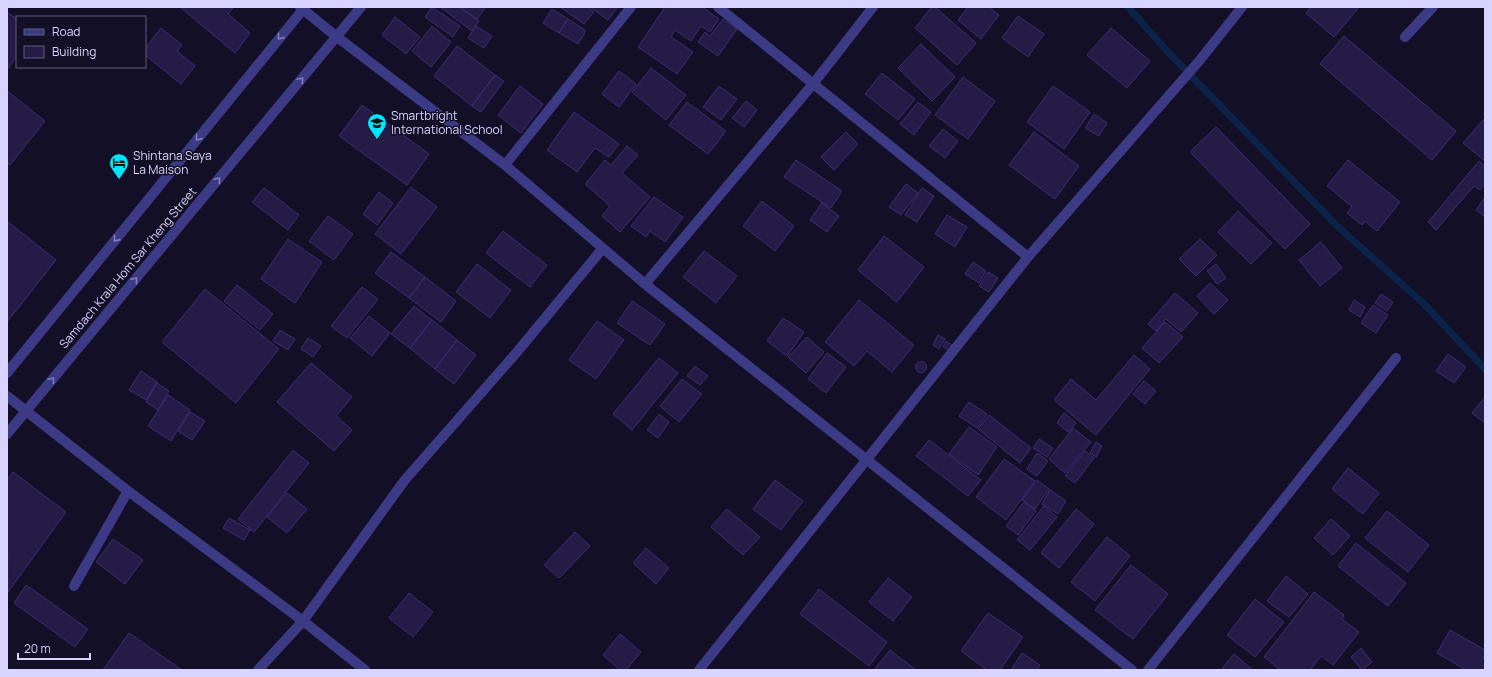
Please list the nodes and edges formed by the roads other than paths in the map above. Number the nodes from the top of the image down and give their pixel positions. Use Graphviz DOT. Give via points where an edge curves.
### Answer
graph roads {
  1 [pos="361,7"];
  2 [pos="631,7"];
  3 [pos="718,7"];
  4 [pos="873,7"];
  5 [pos="1242,7"];
  6 [pos="1433,7"];
  7 [pos="302,8"];
  8 [pos="337,37"];
  9 [pos="1406,37"];
  10 [pos="812,84"];
  11 [pos="505,165"];
  12 [pos="603,248"];
  13 [pos="1028,257"];
  14 [pos="645,284"];
  15 [pos="1396,358"];
  16 [pos="7,373"];
  17 [pos="7,396"];
  18 [pos="27,410"];
  19 [pos="7,434"];
  20 [pos="867,461"];
  21 [pos="128,491"];
  22 [pos="74,586"];
  23 [pos="303,621"];
  24 [pos="258,670"];
  25 [pos="365,670"];
  26 [pos="699,670"];
  27 [pos="1132,670"];
  28 [pos="1148,670"];
  1 -- 8 [label="street, Samdach Krala Hom Sar Kheng Street"];
  2 -- 11 [label="street"];
  3 -- 10 [label="street"];
  4 -- 10 [label="street"];
  5 -- 13 [label="street" via="1200,60"];
  6 -- 9 [label="street"];
  7 -- 8 [label="street"];
  7 -- 16 [label="street, one-way"];
  8 -- 11 [label="street"];
  18 -- 8 [label="street, Samdach Krala Hom Sar Kheng Street, one-way"];
  10 -- 13 [label="street"];
  10 -- 14 [label="street"];
  11 -- 12 [label="street"];
  12 -- 14 [label="street"];
  12 -- 23 [label="street" via="404,482"];
  13 -- 20 [label="street"];
  14 -- 20 [label="street"];
  15 -- 28 [label="street"];
  17 -- 18 [label="street"];
  18 -- 19 [label="street, Samdach Krala Hom Sar Kheng Street"];
  18 -- 21 [label="street"];
  20 -- 26 [label="street"];
  20 -- 27 [label="street"];
  21 -- 22 [label="street"];
  21 -- 23 [label="street"];
  23 -- 24 [label="street"];
  23 -- 25 [label="street"];
}
